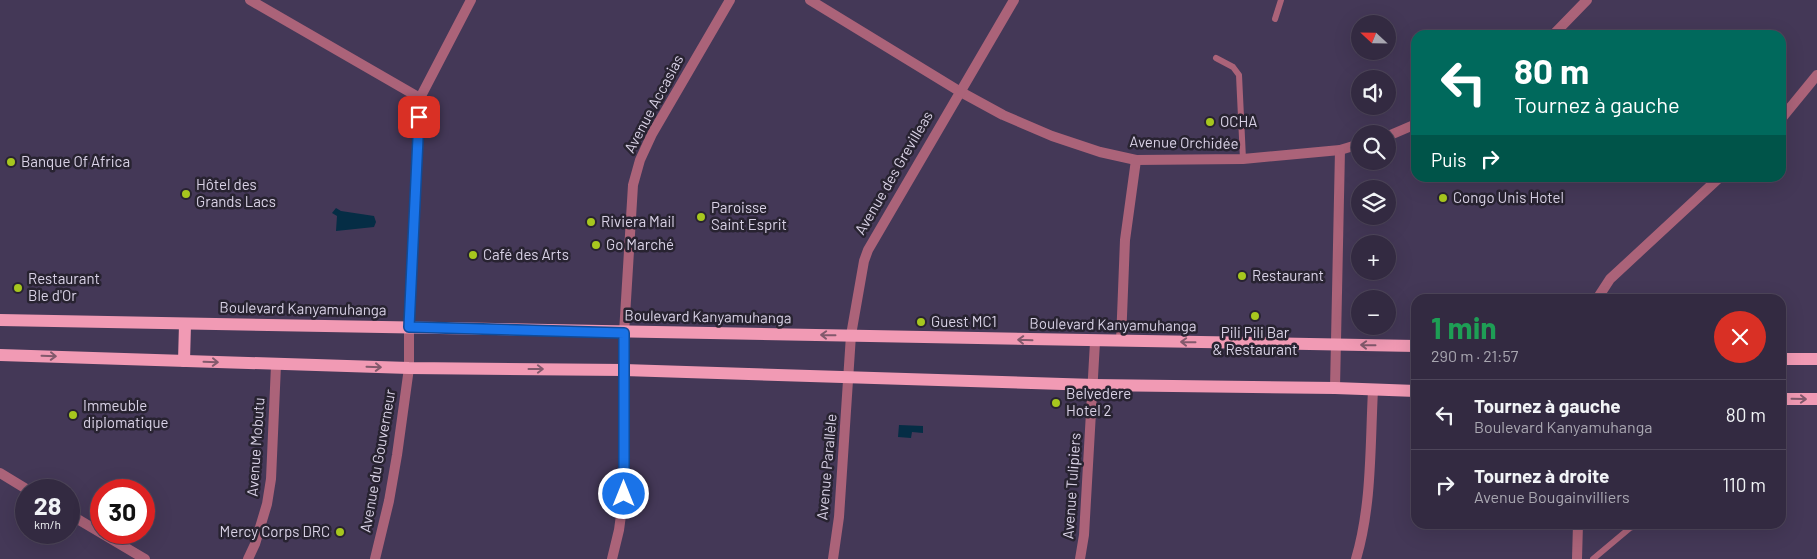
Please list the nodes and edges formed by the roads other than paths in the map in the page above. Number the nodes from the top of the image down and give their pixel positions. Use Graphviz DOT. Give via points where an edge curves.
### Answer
graph roads {
  1 [pos="250,0"];
  2 [pos="471,0"];
  3 [pos="730,0"];
  4 [pos="810,0"];
  5 [pos="1014,0"];
  6 [pos="1281,0"];
  7 [pos="1587,0"];
  8 [pos="1274,19"];
  9 [pos="1559,30"];
  10 [pos="1216,58"];
  11 [pos="1817,75"];
  12 [pos="959,91"];
  13 [pos="420,98"];
  14 [pos="1786,113"];
  15 [pos="1411,126"];
  16 [pos="1396,133"];
  17 [pos="1351,147"];
  18 [pos="1340,150"];
  19 [pos="1243,159"];
  20 [pos="1136,160"];
  21 [pos="1715,182"];
  22 [pos="1600,294"];
  23 [pos="0,320"];
  24 [pos="185,324"];
  25 [pos="409,327"];
  26 [pos="624,333"];
  27 [pos="851,335"];
  28 [pos="1121,340"];
  29 [pos="1095,342"];
  30 [pos="1336,344"];
  31 [pos="1411,346"];
  32 [pos="0,354"];
  33 [pos="1786,358"];
  34 [pos="1817,359"];
  35 [pos="184,361"];
  36 [pos="276,364"];
  37 [pos="408,368"];
  38 [pos="624,370"];
  39 [pos="849,378"];
  40 [pos="1094,385"];
  41 [pos="1335,388"];
  42 [pos="1373,390"];
  43 [pos="1411,391"];
  44 [pos="1786,399"];
  45 [pos="1817,399"];
  46 [pos="0,473"];
  47 [pos="15,482"];
  48 [pos="80,521"];
  49 [pos="1578,529"];
  50 [pos="1629,529"];
  51 [pos="144,559"];
  52 [pos="248,559"];
  53 [pos="375,559"];
  54 [pos="612,559"];
  55 [pos="833,559"];
  56 [pos="1080,559"];
  57 [pos="1356,559"];
  58 [pos="1577,559"];
  59 [pos="1593,559"];
  1 -- 13 [label="street"];
  2 -- 13 [label="street"];
  3 -- 26 [label="street, Avenue Accasias" via="640,160 633,185"];
  4 -- 12 [label="street, Avenue Orchidée"];
  5 -- 12 [label="street, Avenue des Grevilleas"];
  6 -- 8 [label="lane"];
  7 -- 9 [label="street"];
  10 -- 19 [label="lane" via="1233,66 1239,75"];
  11 -- 14 [label="street"];
  12 -- 20 [label="street, Avenue Orchidée" via="1003,116 1052,136"];
  12 -- 27 [label="street, Avenue des Grevilleas" via="868,250"];
  13 -- 25 [label="street, Avenue du Gouverneur"];
  15 -- 16 [label="street"];
  17 -- 18 [label="street, Avenue Orchidée"];
  18 -- 19 [label="street, Avenue Orchidée"];
  18 -- 30 [label="street"];
  19 -- 20 [label="street, Avenue Orchidée"];
  20 -- 28 [label="street" via="1125,240"];
  21 -- 22 [label="street" via="1610,280"];
  23 -- 24 [label="main road, Boulevard Kanyamuhanga"];
  24 -- 25 [label="main road, Boulevard Kanyamuhanga"];
  24 -- 35 [label="main road"];
  25 -- 26 [label="main road, Boulevard Kanyamuhanga"];
  25 -- 37 [label="street, Avenue du Gouverneur"];
  27 -- 26 [label="main road, Boulevard Kanyamuhanga, one-way"];
  26 -- 38 [label="street, Avenue Accasias"];
  29 -- 27 [label="main road, Boulevard Kanyamuhanga, one-way"];
  27 -- 39 [label="street, Avenue des Grevilleas"];
  28 -- 29 [label="main road, Boulevard Kanyamuhanga"];
  30 -- 28 [label="main road, Boulevard Kanyamuhanga, one-way"];
  29 -- 40 [label="street, Avenue Tulipiers"];
  31 -- 30 [label="main road, Boulevard Kanyamuhanga, one-way"];
  30 -- 41 [label="street"];
  32 -- 35 [label="main road, one-way"];
  33 -- 34 [label="main road"];
  35 -- 36 [label="main road, one-way"];
  36 -- 37 [label="main road, one-way"];
  36 -- 52 [label="street, Avenue Mobutu" via="271,479 267,504"];
  37 -- 38 [label="main road, one-way"];
  37 -- 53 [label="street, Avenue du Gouverneur" via="394,473"];
  38 -- 39 [label="main road"];
  38 -- 54 [label="street, Avenue Accasias" via="624,494"];
  39 -- 40 [label="main road"];
  39 -- 55 [label="street, Avenue Parallèle"];
  40 -- 41 [label="main road"];
  40 -- 56 [label="street, Avenue Tulipiers"];
  41 -- 42 [label="main road"];
  42 -- 43 [label="main road"];
  42 -- 57 [label="street" via="1367,503"];
  44 -- 45 [label="main road, one-way"];
  46 -- 47 [label="street"];
  48 -- 51 [label="street"];
  49 -- 58 [label="street"];
  50 -- 59 [label="lane"];
}
